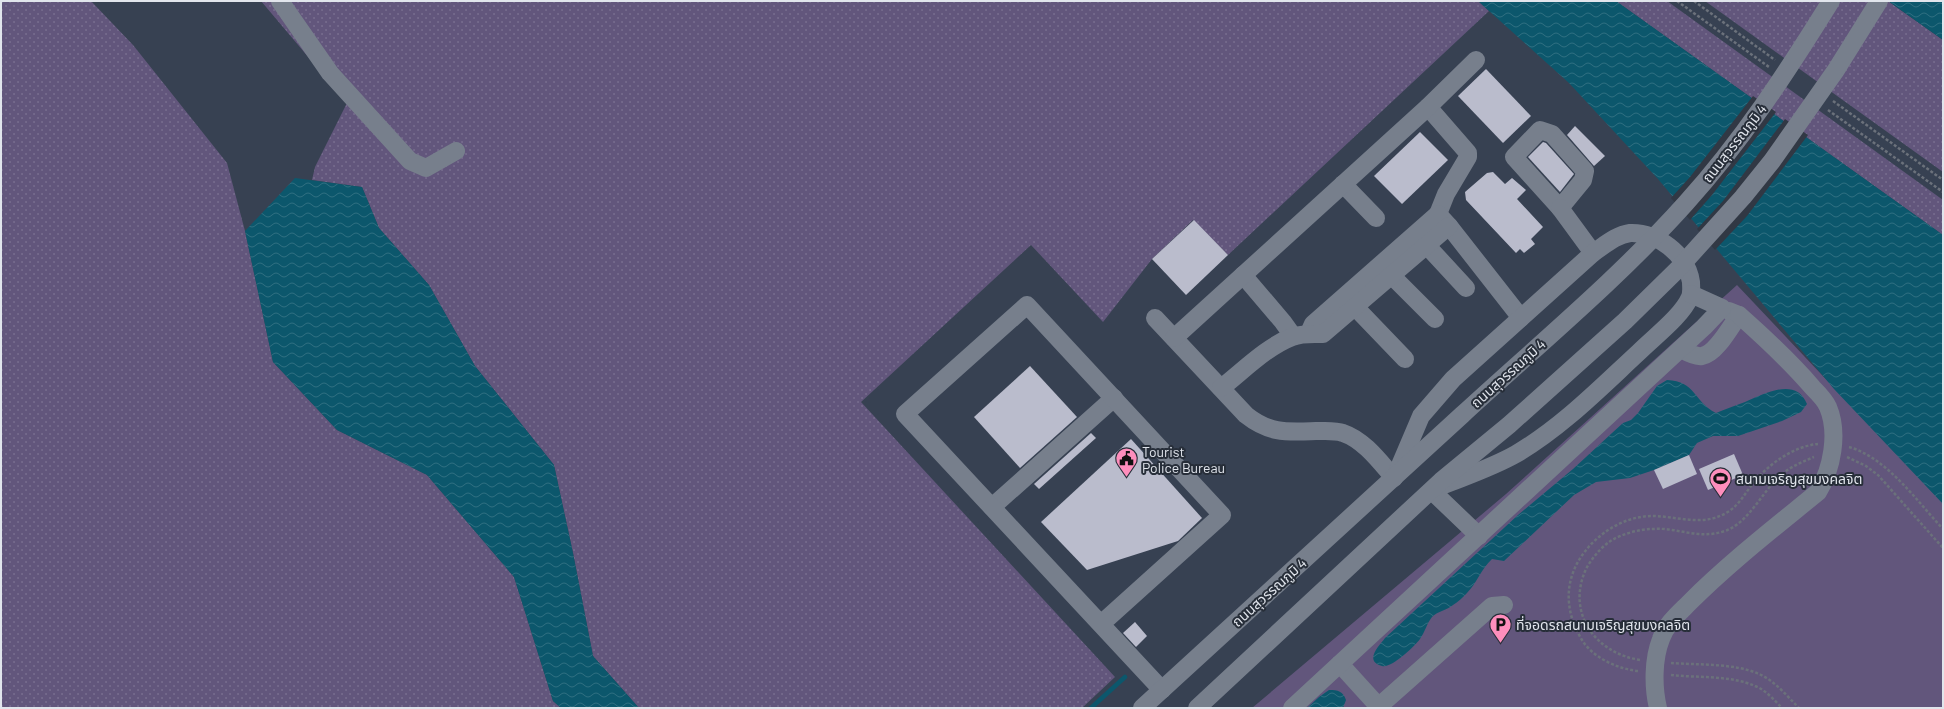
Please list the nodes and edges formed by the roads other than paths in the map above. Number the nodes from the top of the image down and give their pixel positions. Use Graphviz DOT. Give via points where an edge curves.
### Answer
graph roads {
  1 [pos="280,1"];
  2 [pos="1831,1"];
  3 [pos="1879,1"];
  4 [pos="1476,60"];
  5 [pos="1428,107"];
  6 [pos="456,151"];
  7 [pos="1343,184"];
  8 [pos="1560,208"];
  9 [pos="1376,218"];
  10 [pos="1444,220"];
  11 [pos="1421,240"];
  12 [pos="1593,253"];
  13 [pos="1387,270"];
  14 [pos="1243,275"];
  15 [pos="1466,288"];
  16 [pos="1692,294"];
  17 [pos="1356,308"];
  18 [pos="1722,308"];
  19 [pos="1739,315"];
  20 [pos="1155,318"];
  21 [pos="1521,318"];
  22 [pos="1435,319"];
  23 [pos="1301,335"];
  24 [pos="1174,338"];
  25 [pos="1681,349"];
  26 [pos="1405,359"];
  27 [pos="1221,388"];
  28 [pos="1114,398"];
  29 [pos="1395,477"];
  30 [pos="1433,490"];
  31 [pos="992,508"];
  32 [pos="1479,536"];
  33 [pos="1504,605"];
  34 [pos="1101,624"];
  35 [pos="1340,664"];
  36 [pos="1162,690"];
  37 [pos="1142,708"];
  38 [pos="1197,708"];
  39 [pos="1292,708"];
  40 [pos="1378,708"];
  41 [pos="1658,708"];
  1 -- 6 [label="street" via="330,73 410,161 426,168"];
  2 -- 29 [label="street, ถนนสุวรรณภูมิ 4" via="1770,96 1714,171 1687,202 1604,287"];
  3 -- 30 [label="street" via="1803,118 1743,197 1677,270 1626,321"];
  4 -- 5 [label="street"];
  5 -- 7 [label="street"];
  5 -- 10 [label="street" via="1468,153 1446,194"];
  7 -- 9 [label="street"];
  7 -- 14 [label="street"];
  8 -- 12 [label="street"];
  10 -- 11 [label="street"];
  10 -- 21 [label="street"];
  11 -- 13 [label="street"];
  11 -- 15 [label="street"];
  12 -- 16 [label="street" via="1616,236 1630,233 1647,235 1664,242 1678,254 1687,269"];
  12 -- 21 [label="street"];
  13 -- 17 [label="street"];
  13 -- 22 [label="street"];
  13 -- 23 [label="street"];
  14 -- 23 [label="street" via="1283,322"];
  14 -- 24 [label="street"];
  16 -- 18 [label="street"];
  16 -- 30 [label="street" via="1680,311 1568,418 1540,439 1492,466"];
  17 -- 23 [label="street" via="1323,334"];
  17 -- 26 [label="street"];
  18 -- 19 [label="street"];
  18 -- 25 [label="street"];
  19 -- 25 [label="street" via="1708,354 1700,356"];
  19 -- 41 [label="street" via="1792,363 1828,406 1833,425 1833,443 1826,479 1818,492 1705,587 1670,623 1661,638 1656,658 1655,695"];
  20 -- 24 [label="street"];
  21 -- 29 [label="street" via="1453,379 1421,416"];
  23 -- 27 [label="street" via="1275,346"];
  24 -- 27 [label="street"];
  25 -- 32 [label="street"];
  27 -- 29 [label="street" via="1246,415 1267,428 1283,432 1327,431 1351,437 1370,451"];
  28 -- 31 [label="street"];
  28 -- 31 [label="street" via="1027,305 1009,320 906,414"];
  28 -- 34 [label="street" via="1222,515"];
  29 -- 36 [label="street, ถนนสุวรรณภูมิ 4"];
  30 -- 32 [label="street"];
  30 -- 38 [label="street"];
  31 -- 34 [label="street"];
  32 -- 35 [label="street"];
  33 -- 40 [label="street" via="1492,606"];
  34 -- 36 [label="street"];
  35 -- 39 [label="street"];
  35 -- 40 [label="street"];
  36 -- 37 [label="street, ถนนสุวรรณภูมิ 4"];
}
